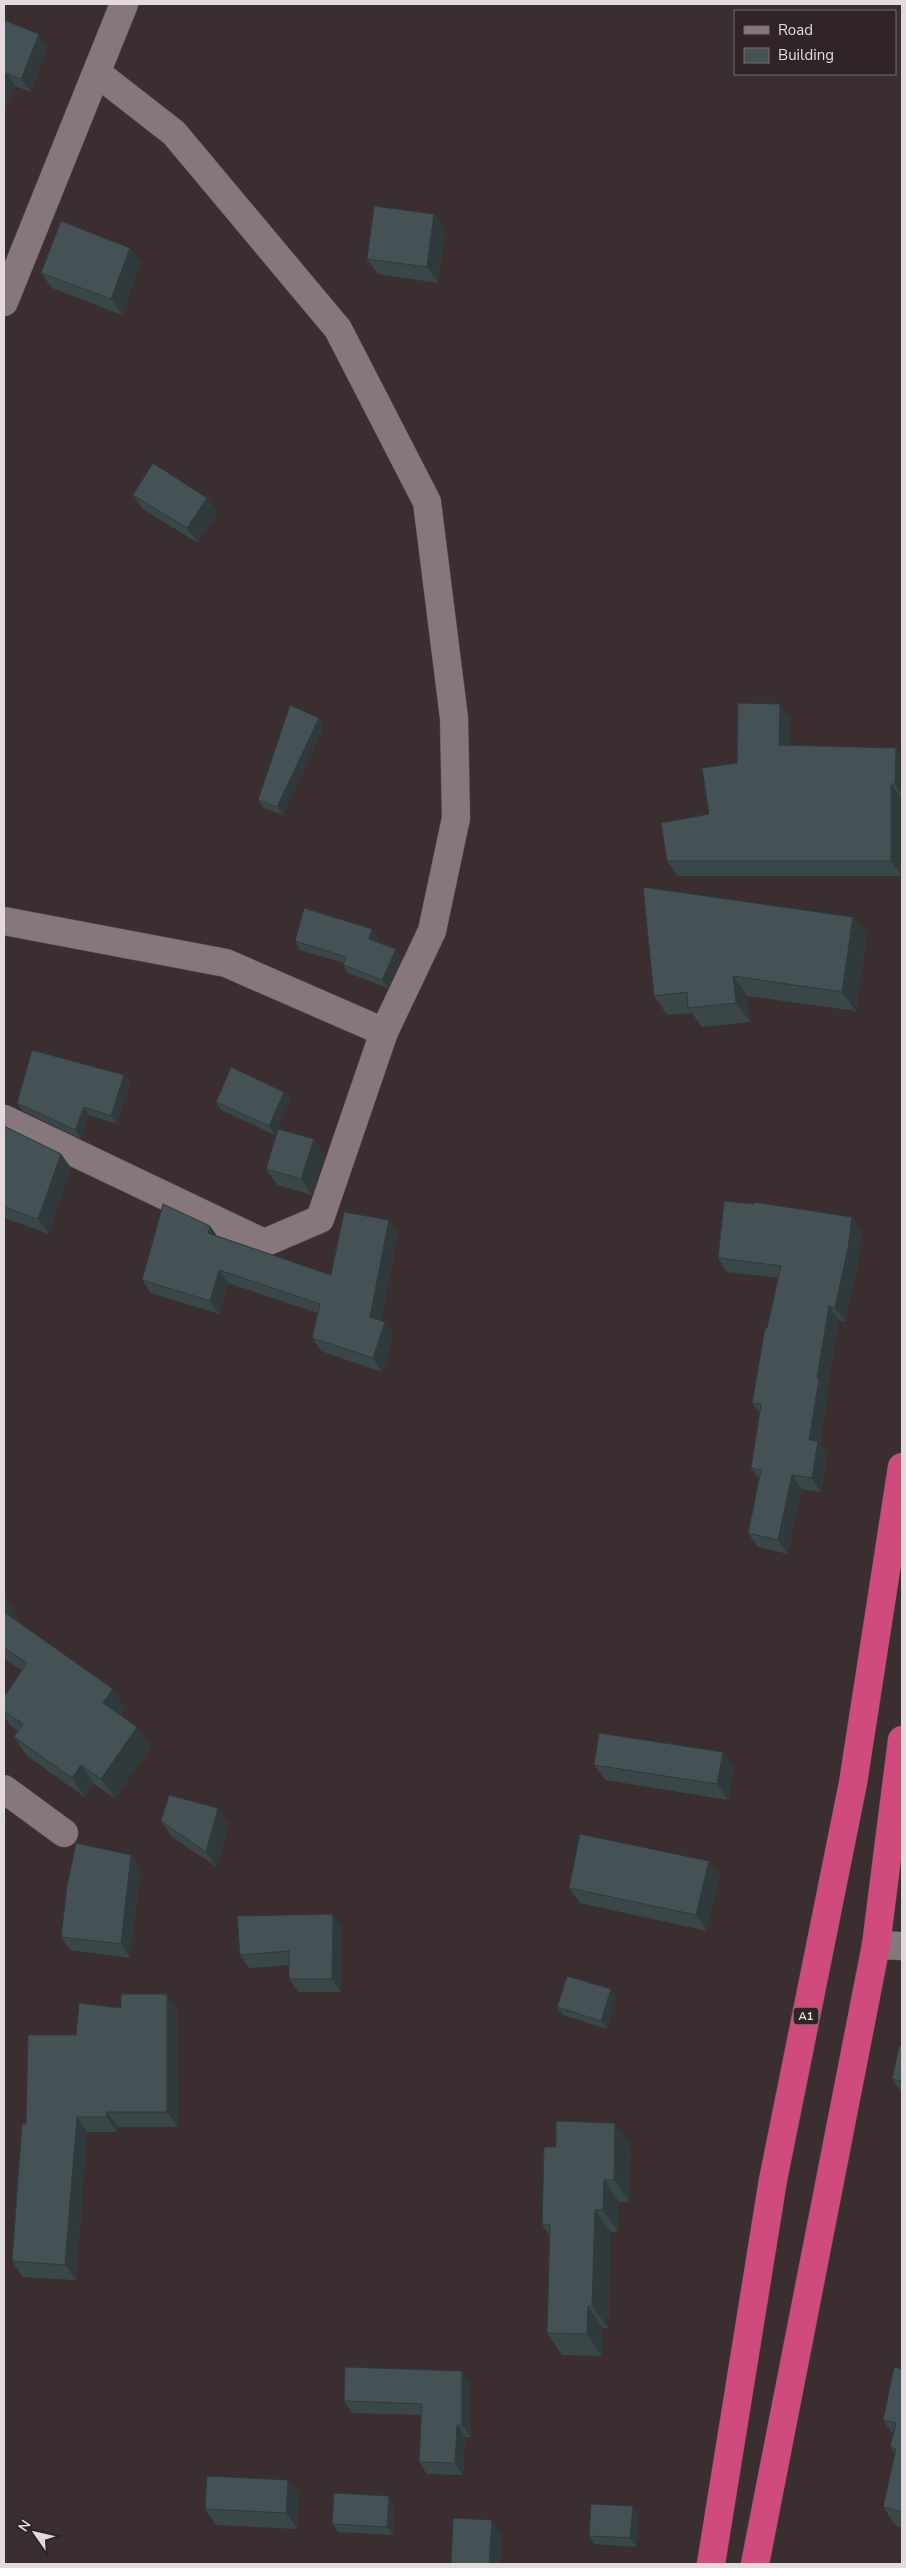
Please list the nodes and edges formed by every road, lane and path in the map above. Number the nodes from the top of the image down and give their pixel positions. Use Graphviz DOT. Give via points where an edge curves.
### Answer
graph roads {
  1 [pos="124,4"];
  2 [pos="97,73"];
  3 [pos="4,302"];
  4 [pos="4,921"];
  5 [pos="384,1032"];
  6 [pos="4,1119"];
  7 [pos="902,1467"];
  8 [pos="902,1740"];
  9 [pos="4,1789"];
  10 [pos="64,1833"];
  11 [pos="889,1945"];
  12 [pos="710,2564"];
  13 [pos="755,2564"];
  1 -- 2 [label="street"];
  2 -- 3 [label="street"];
  2 -- 5 [label="street" via="174,133 338,329 427,502 454,718 456,818 432,931"];
  4 -- 5 [label="street" via="226,963"];
  5 -- 6 [label="street" via="320,1219 264,1243"];
  7 -- 12 [label="highway, A1" via="853,1783 773,2180"];
  8 -- 11 [label="highway"];
  9 -- 10 [label="street"];
  11 -- 13 [label="highway"];
}
